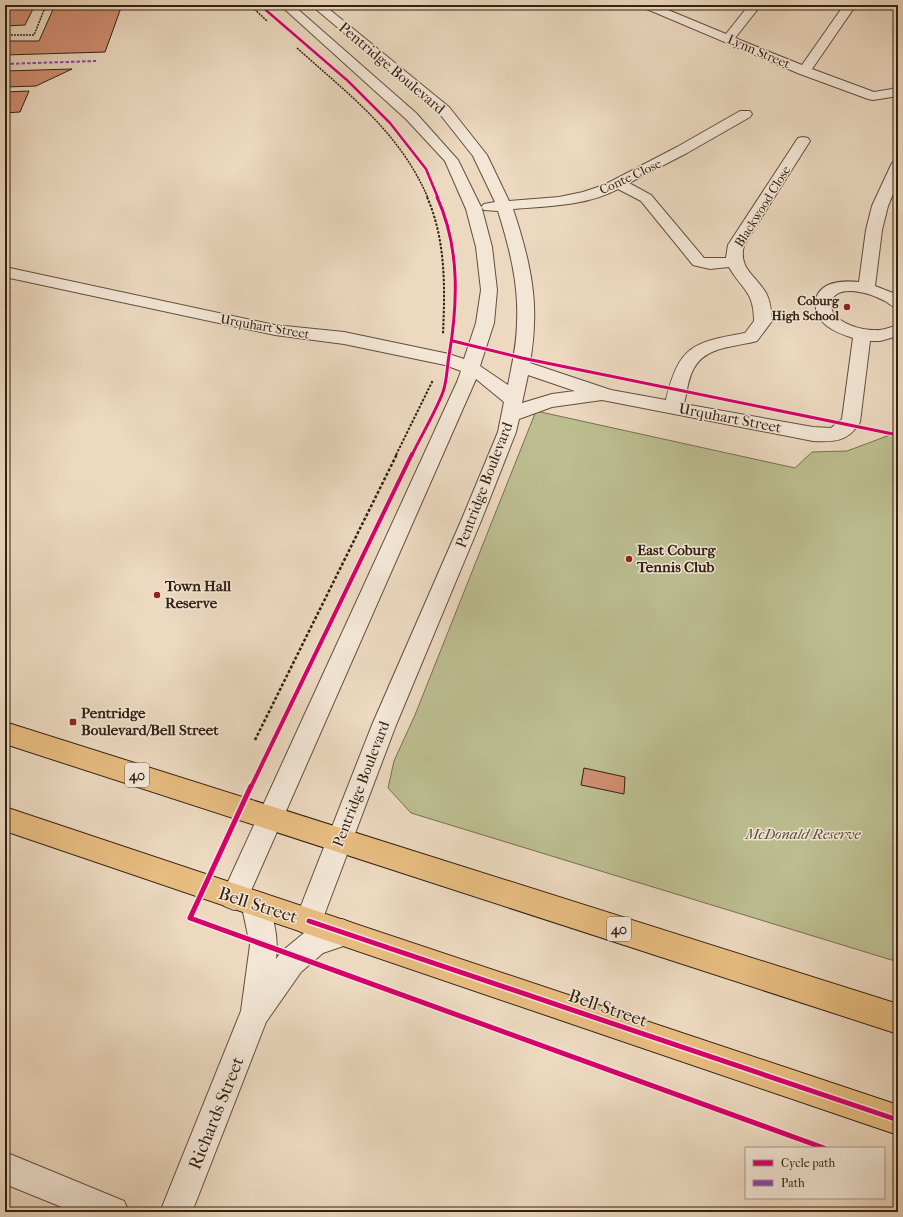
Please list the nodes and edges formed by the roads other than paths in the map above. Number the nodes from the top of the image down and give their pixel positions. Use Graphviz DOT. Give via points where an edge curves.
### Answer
graph roads {
  1 [pos="286,5"];
  2 [pos="646,5"];
  3 [pos="755,5"];
  4 [pos="850,5"];
  5 [pos="322,9"];
  6 [pos="302,20"];
  7 [pos="729,38"];
  8 [pos="805,71"];
  9 [pos="898,90"];
  10 [pos="745,114"];
  11 [pos="803,141"];
  12 [pos="480,155"];
  13 [pos="451,160"];
  14 [pos="898,165"];
  15 [pos="619,184"];
  16 [pos="504,206"];
  17 [pos="474,209"];
  18 [pos="736,262"];
  19 [pos="5,272"];
  20 [pos="867,288"];
  21 [pos="898,303"];
  22 [pos="898,330"];
  23 [pos="862,334"];
  24 [pos="521,366"];
  25 [pos="471,368"];
  26 [pos="609,396"];
  27 [pos="674,407"];
  28 [pos="512,408"];
  29 [pos="5,733"];
  30 [pos="269,817"];
  31 [pos="5,819"];
  32 [pos="340,839"];
  33 [pos="245,901"];
  34 [pos="309,921"];
  35 [pos="342,933"];
  36 [pos="255,1013"];
  37 [pos="898,1019"];
  38 [pos="898,1120"];
  39 [pos="5,1168"];
  40 [pos="113,1212"];
  41 [pos="176,1212"];
  1 -- 6 [label="street, Pentridge Boulevard"];
  2 -- 7 [label="street, Lynn Street"];
  3 -- 7 [label="street"];
  4 -- 8 [label="street"];
  5 -- 6 [label="street"];
  5 -- 12 [label="street, Pentridge Boulevard" via="444,110"];
  6 -- 13 [label="street, Pentridge Boulevard" via="412,116"];
  7 -- 8 [label="street, Lynn Street"];
  8 -- 9 [label="street, Lynn Street" via="873,96"];
  10 -- 15 [label="street, Conte Close"];
  11 -- 18 [label="street, Blackwood Close" via="736,245 733,252"];
  12 -- 13 [label="street"];
  12 -- 16 [label="street, Pentridge Boulevard"];
  13 -- 17 [label="street, Pentridge Boulevard"];
  14 -- 20 [label="street" via="880,206 874,230"];
  15 -- 16 [label="street, Conte Close" via="586,196"];
  15 -- 18 [label="street" via="646,198 698,262"];
  16 -- 17 [label="street, Conte Close"];
  16 -- 24 [label="street, Pentridge Boulevard" via="517,246 524,289 526,322"];
  17 -- 25 [label="street, Pentridge Boulevard" via="484,247 489,290 484,323"];
  18 -- 27 [label="street, Blackwood Close" via="738,270 757,291 763,321 751,337 704,348 696,355 685,368"];
  19 -- 25 [label="street, Urquhart Street" via="275,330 344,338"];
  20 -- 21 [label="street" via="882,292"];
  20 -- 23 [label="street" via="856,286 835,290 823,301 827,316 834,323"];
  22 -- 23 [label="street" via="873,336"];
  23 -- 27 [label="street, Urquhart Street" via="852,422 835,435 813,434"];
  24 -- 26 [label="street, Urquhart Street"];
  24 -- 28 [label="street, Pentridge Boulevard"];
  25 -- 28 [label="street, Urquhart Street" via="487,378"];
  25 -- 30 [label="street, Pentridge Boulevard"];
  26 -- 27 [label="street, Urquhart Street"];
  26 -- 28 [label="street, Urquhart Street" via="557,399"];
  28 -- 32 [label="street, Pentridge Boulevard" via="507,432 384,725"];
  29 -- 30 [label="highway, 40"];
  30 -- 32 [label="highway, 40"];
  30 -- 33 [label="street, Pentridge Boulevard"];
  31 -- 33 [label="highway, Bell Street"];
  32 -- 34 [label="street, Pentridge Boulevard"];
  32 -- 37 [label="highway, 40"];
  33 -- 34 [label="highway, Bell Street"];
  33 -- 36 [label="street, Richards Street" via="264,945"];
  34 -- 35 [label="highway, Bell Street"];
  35 -- 36 [label="street, Richards Street" via="315,942 291,962"];
  35 -- 38 [label="highway, Bell Street"];
  36 -- 41 [label="street, Richards Street"];
  39 -- 40 [label="street"];
}
